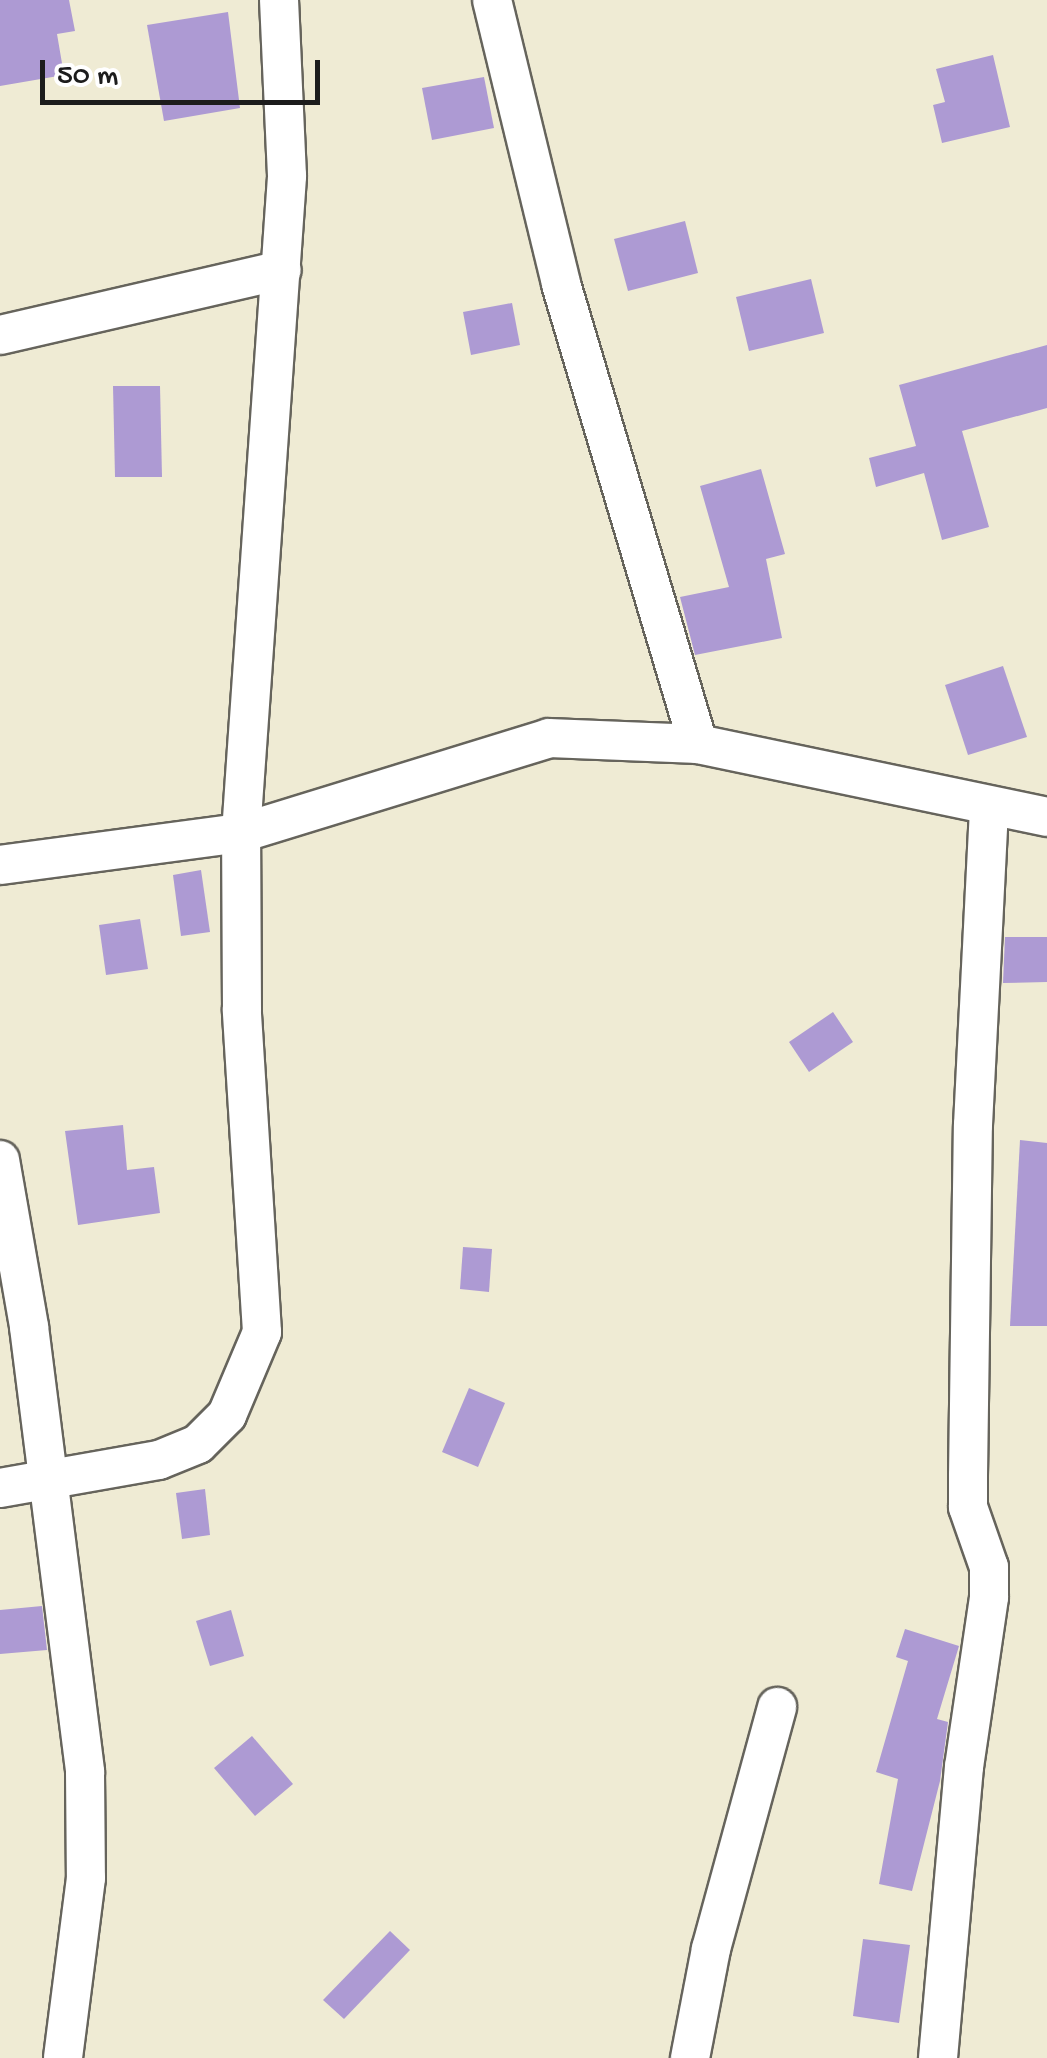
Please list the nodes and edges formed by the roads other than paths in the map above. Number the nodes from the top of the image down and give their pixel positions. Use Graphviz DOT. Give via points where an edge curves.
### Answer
graph roads {
  1 [pos="279,0"];
  2 [pos="492,0"];
  3 [pos="282,270"];
  4 [pos="0,335"];
  5 [pos="698,744"];
  6 [pos="989,808"];
  7 [pos="1047,817"];
  8 [pos="241,833"];
  9 [pos="0,865"];
  10 [pos="0,1160"];
  11 [pos="48,1484"];
  12 [pos="0,1488"];
  13 [pos="777,1707"];
  14 [pos="63,2058"];
  15 [pos="690,2058"];
  16 [pos="938,2058"];
  1 -- 3 [label="street" via="287,176"];
  2 -- 5 [label="street" via="561,284"];
  3 -- 4 [label="street"];
  3 -- 8 [label="street"];
  5 -- 6 [label="street"];
  5 -- 8 [label="street" via="549,738"];
  6 -- 7 [label="street"];
  6 -- 16 [label="street" via="973,1125 968,1417 968,1507 989,1568 989,1597 964,1767"];
  8 -- 9 [label="street"];
  8 -- 11 [label="street" via="242,1010 262,1332 227,1415 198,1444 159,1460"];
  10 -- 11 [label="street"];
  11 -- 12 [label="street"];
  11 -- 14 [label="street" via="85,1772 86,1878"];
  13 -- 15 [label="street" via="711,1948"];
}
